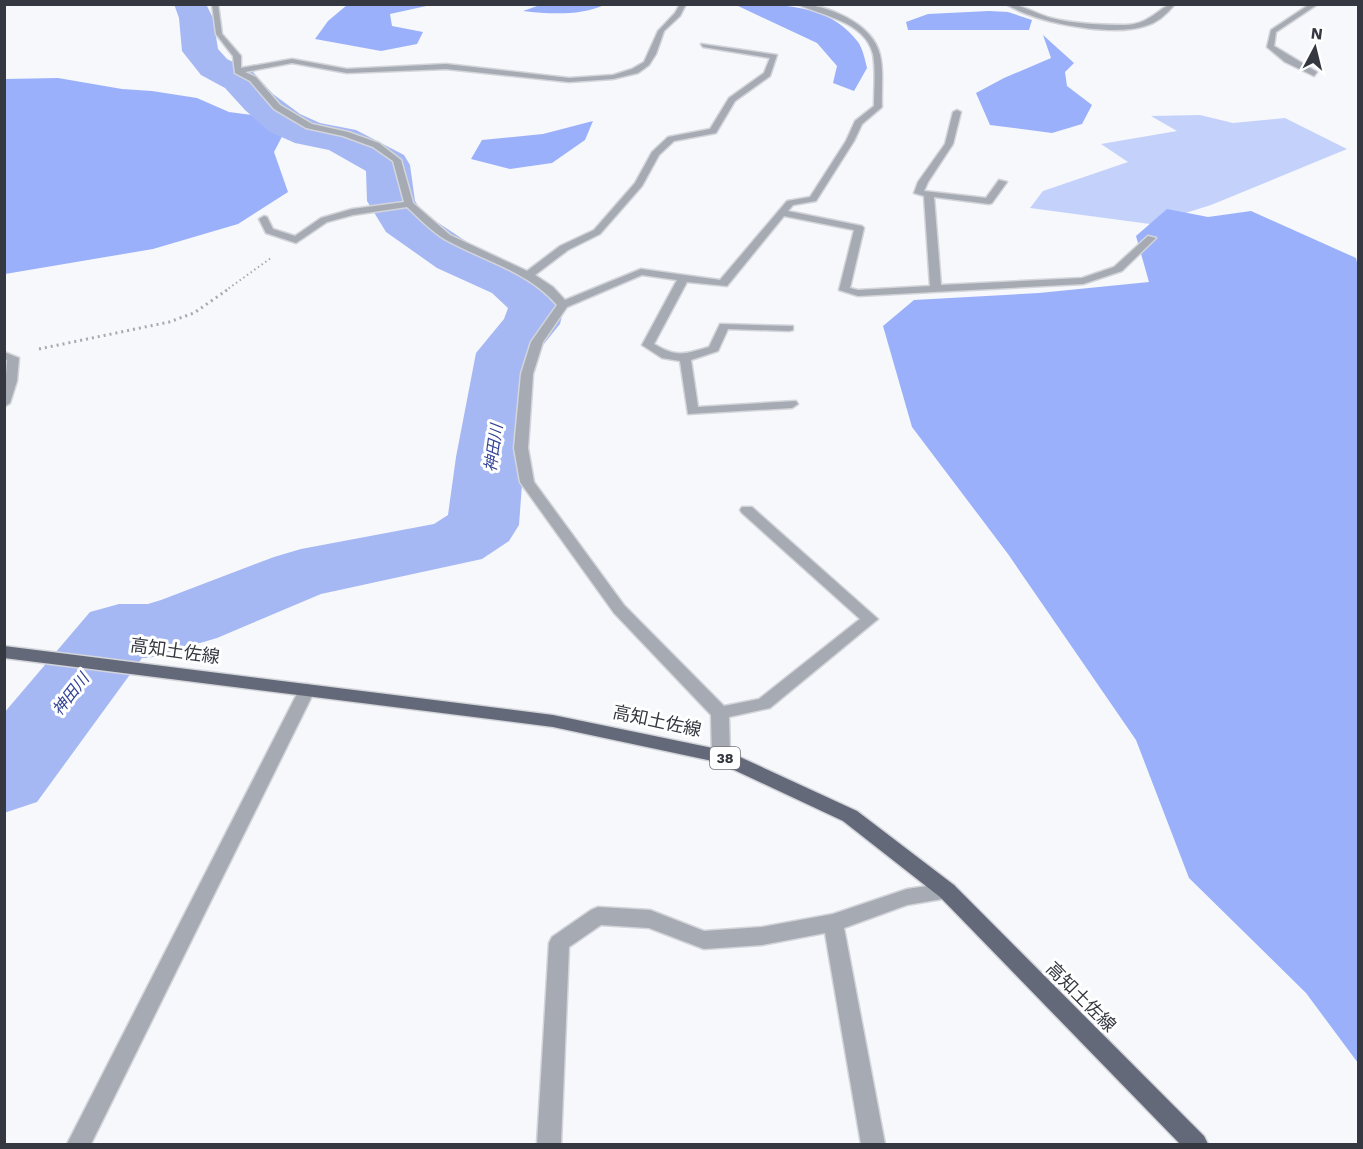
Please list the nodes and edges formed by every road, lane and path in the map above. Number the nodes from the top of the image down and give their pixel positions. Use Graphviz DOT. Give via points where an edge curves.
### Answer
graph roads {
  1 [pos="215,4"];
  2 [pos="683,4"];
  3 [pos="800,4"];
  4 [pos="1009,4"];
  5 [pos="1172,4"];
  6 [pos="1315,4"];
  7 [pos="703,45"];
  8 [pos="238,71"];
  9 [pos="1314,74"];
  10 [pos="957,112"];
  11 [pos="1002,182"];
  12 [pos="928,195"];
  13 [pos="410,204"];
  14 [pos="782,213"];
  15 [pos="264,219"];
  16 [pos="1151,238"];
  17 [pos="296,240"];
  18 [pos="528,275"];
  19 [pos="683,279"];
  20 [pos="936,290"];
  21 [pos="563,305"];
  22 [pos="789,328"];
  23 [pos="9,357"];
  24 [pos="685,358"];
  25 [pos="4,403"];
  26 [pos="792,404"];
  27 [pos="747,510"];
  28 [pos="4,652"];
  29 [pos="307,690"];
  30 [pos="720,713"];
  31 [pos="721,756"];
  32 [pos="946,891"];
  33 [pos="832,923"];
  34 [pos="79,1144"];
  35 [pos="549,1144"];
  36 [pos="873,1144"];
  37 [pos="1196,1144"];
  1 -- 8 [label="street" via="219,34 237,56"];
  2 -- 8 [label="street" via="679,16 661,30 651,60 637,70 603,80 566,81 460,67 355,72 291,61"];
  3 -- 14 [label="street" via="852,24 868,38 876,51 878,107 858,123 813,199 790,203"];
  4 -- 5 [label="street" via="1054,22 1127,27 1146,24"];
  6 -- 9 [label="street" via="1273,31 1270,47"];
  7 -- 18 [label="street" via="774,57 766,74 732,100 713,131 671,139 655,154 639,184 597,232 564,248"];
  8 -- 13 [label="street" via="253,79 277,107 309,126 376,145 398,160"];
  10 -- 12 [label="street" via="949,144 919,193"];
  11 -- 12 [label="street" via="989,201"];
  12 -- 20 [label="street"];
  13 -- 17 [label="street" via="324,220"];
  13 -- 18 [label="street" via="447,237"];
  14 -- 19 [label="street" via="723,284"];
  14 -- 20 [label="street" via="859,228 844,290"];
  15 -- 17 [label="street" via="270,231"];
  16 -- 20 [label="street" via="1118,269 1083,281"];
  17 -- 23 [label="path" via="194,313"];
  18 -- 21 [label="street" via="549,288"];
  19 -- 21 [label="street" via="641,272"];
  19 -- 24 [label="street" via="648,345 666,356"];
  21 -- 30 [label="street" via="537,342 527,374 521,448 527,482 619,609"];
  22 -- 24 [label="street" via="724,326 714,349"];
  23 -- 25 [label="street" via="12,381"];
  24 -- 26 [label="street" via="692,411"];
  27 -- 30 [label="street" via="870,619 764,704"];
  28 -- 29 [label="main road, 高知土佐線 / 38"];
  29 -- 31 [label="main road, 高知土佐線 / 38" via="554,721"];
  29 -- 34 [label="street"];
  30 -- 31 [label="street"];
  31 -- 32 [label="main road, 高知土佐線 / 38" via="850,816"];
  32 -- 33 [label="street" via="907,897"];
  32 -- 37 [label="main road, 高知土佐線 / 38"];
  33 -- 35 [label="street" via="762,936 704,940 650,920 598,916 559,943"];
  33 -- 36 [label="street"];
}
